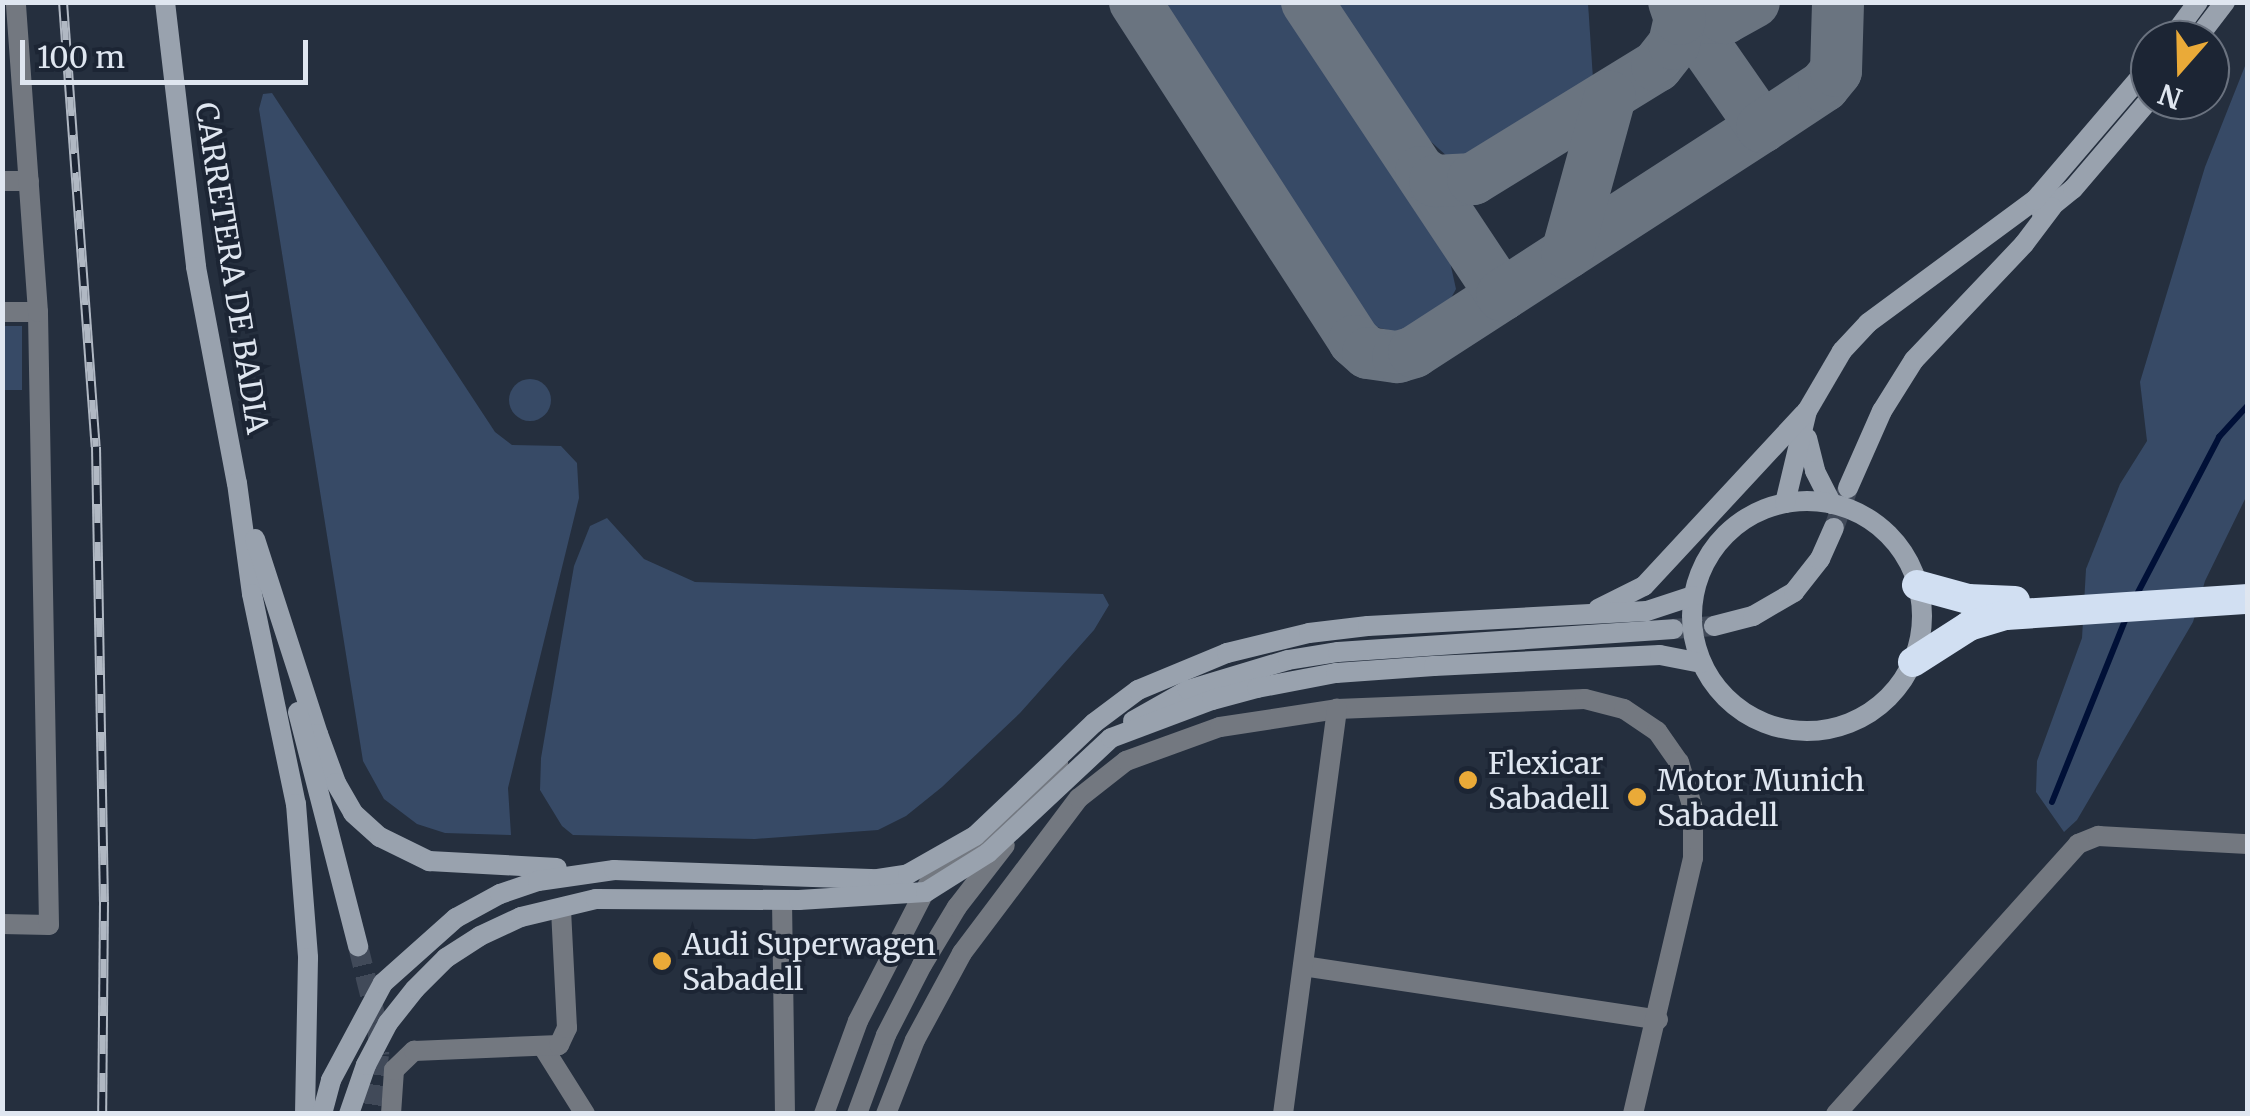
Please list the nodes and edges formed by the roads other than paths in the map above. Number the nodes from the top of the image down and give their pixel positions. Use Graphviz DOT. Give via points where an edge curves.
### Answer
graph roads {
  1 [pos="16,2"];
  2 [pos="164,2"];
  3 [pos="2130,91"];
  4 [pos="2133,120"];
  5 [pos="29,180"];
  6 [pos="2,182"];
  7 [pos="2052,207"];
  8 [pos="1904,296"];
  9 [pos="2,312"];
  10 [pos="38,312"];
  11 [pos="1807,410"];
  12 [pos="237,483"];
  13 [pos="1848,488"];
  14 [pos="1784,504"];
  15 [pos="1832,504"];
  16 [pos="1834,528"];
  17 [pos="1918,585"];
  18 [pos="2248,586"];
  19 [pos="1693,596"];
  20 [pos="2190,596"];
  21 [pos="2248,599"];
  22 [pos="2064,606"];
  23 [pos="1587,613"];
  24 [pos="1714,626"];
  25 [pos="1673,628"];
  26 [pos="1913,662"];
  27 [pos="1701,663"];
  28 [pos="1338,709"];
  29 [pos="1112,738"];
  30 [pos="1066,748"];
  31 [pos="1020,826"];
  32 [pos="2248,844"];
  33 [pos="614,870"];
  34 [pos="926,892"];
  35 [pos="782,900"];
  36 [pos="561,908"];
  37 [pos="2,924"];
  38 [pos="358,946"];
  39 [pos="1303,966"];
  40 [pos="1658,1020"];
  41 [pos="543,1048"];
  42 [pos="304,1114"];
  43 [pos="322,1114"];
  44 [pos="349,1114"];
  45 [pos="391,1114"];
  46 [pos="585,1114"];
  47 [pos="785,1114"];
  48 [pos="824,1114"];
  49 [pos="858,1114"];
  50 [pos="886,1114"];
  51 [pos="1283,1114"];
  52 [pos="1634,1114"];
  53 [pos="1836,1114"];
  1 -- 5 [label="street"];
  2 -- 12 [label="street, CARRETERA DE BADIA" via="196,268"];
  3 -- 8 [label="street" via="2036,200"];
  4 -- 7 [label="street"];
  5 -- 6 [label="street"];
  5 -- 10 [label="street"];
  7 -- 8 [label="street" via="1947,276"];
  7 -- 13 [label="street" via="1914,360 1882,411"];
  8 -- 11 [label="street" via="1842,351"];
  9 -- 10 [label="street"];
  10 -- 37 [label="street" via="49,925"];
  11 -- 14 [label="street"];
  11 -- 15 [label="street" via="1810,457"];
  11 -- 23 [label="street" via="1644,586"];
  12 -- 33 [label="street" via="318,734 353,812 380,837 429,860"];
  12 -- 38 [label="street"];
  12 -- 42 [label="street" via="305,885"];
  14 -- 15 [label="street"];
  14 -- 19 [label="street" via="1752,515 1724,536 1704,563"];
  15 -- 17 [label="street" via="1889,536"];
  16 -- 24 [label="street" via="1794,592 1754,616"];
  17 -- 22 [label="highway" via="1968,599"];
  17 -- 26 [label="street" via="1921,629"];
  18 -- 20 [label="highway"];
  19 -- 23 [label="street" via="1647,612"];
  19 -- 27 [label="street" via="1692,630"];
  20 -- 21 [label="highway"];
  20 -- 22 [label="highway"];
  22 -- 26 [label="highway" via="1985,619"];
  23 -- 30 [label="street" via="1368,626 1258,644 1138,690"];
  25 -- 29 [label="street" via="1288,660 1188,690 1153,706"];
  26 -- 27 [label="street" via="1894,691 1866,715 1814,731 1778,728 1746,714"];
  27 -- 29 [label="street" via="1660,655 1336,673 1212,700"];
  28 -- 39 [label="street"];
  28 -- 40 [label="street" via="1586,699 1624,709 1657,731 1679,762 1693,809 1693,858"];
  28 -- 50 [label="street" via="1220,727 1126,762 1079,798 962,954 915,1040"];
  29 -- 31 [label="street"];
  30 -- 33 [label="street" via="999,816 908,874"];
  30 -- 34 [label="street" via="1037,793 938,873"];
  31 -- 34 [label="street"];
  31 -- 49 [label="street" via="922,965 886,1035"];
  32 -- 53 [label="street" via="2098,836 2078,844"];
  33 -- 43 [label="street" via="500,894 418,949 383,983 358,1025"];
  34 -- 35 [label="street"];
  34 -- 48 [label="street" via="858,1021"];
  35 -- 36 [label="street" via="596,899"];
  35 -- 47 [label="street"];
  36 -- 41 [label="street" via="567,1028 559,1045"];
  36 -- 44 [label="street" via="521,917 446,958 388,1023"];
  39 -- 40 [label="street"];
  39 -- 51 [label="street"];
  40 -- 52 [label="street"];
  41 -- 45 [label="street" via="414,1051 394,1070"];
  41 -- 46 [label="street"];
}
